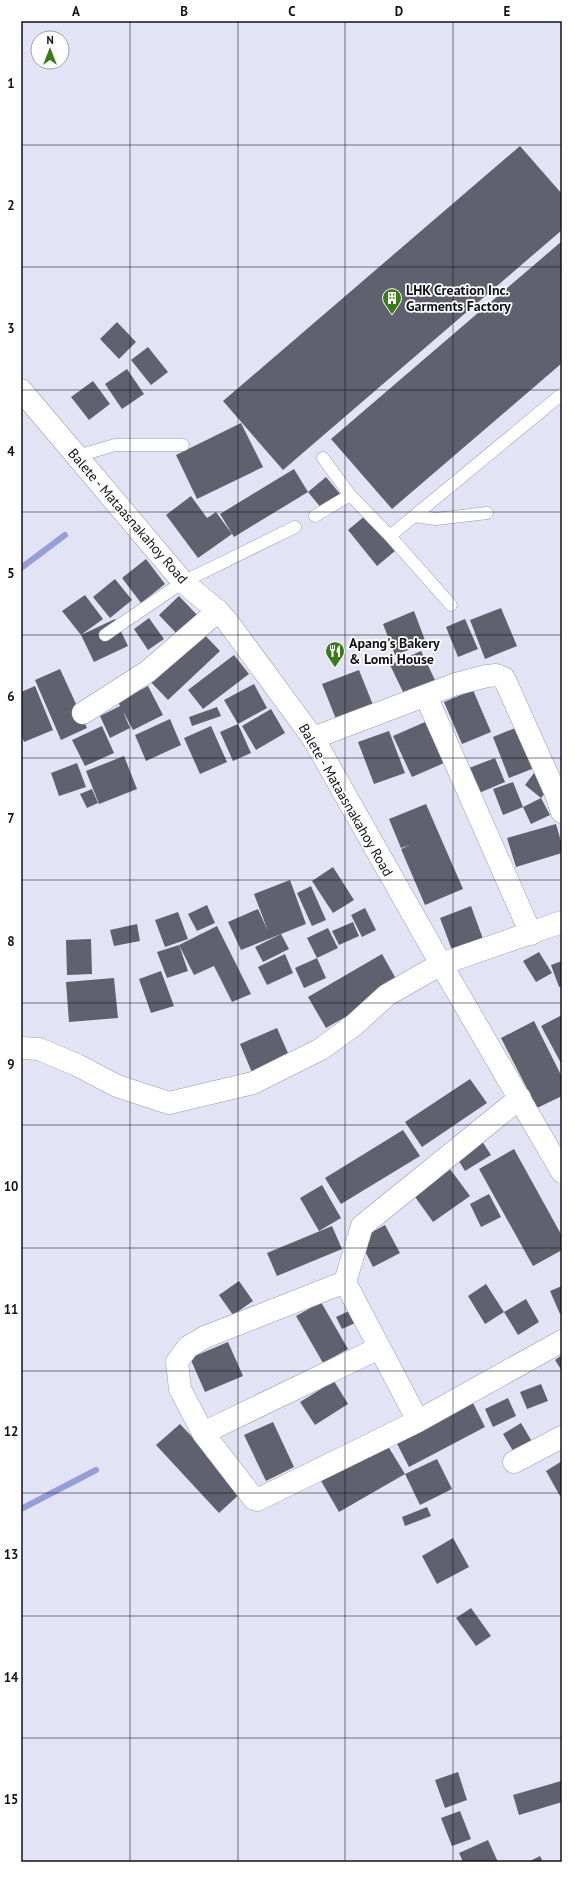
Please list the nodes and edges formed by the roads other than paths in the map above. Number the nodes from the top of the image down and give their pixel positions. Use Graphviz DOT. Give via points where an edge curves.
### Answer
graph roads {
  1 [pos="21,390"];
  2 [pos="562,394"];
  3 [pos="183,444"];
  4 [pos="77,456"];
  5 [pos="324,458"];
  6 [pos="350,495"];
  7 [pos="487,513"];
  8 [pos="315,516"];
  9 [pos="414,516"];
  10 [pos="295,527"];
  11 [pos="390,536"];
  12 [pos="183,582"];
  13 [pos="451,605"];
  14 [pos="218,611"];
  15 [pos="105,635"];
  16 [pos="426,696"];
  17 [pos="83,713"];
  18 [pos="313,738"];
  19 [pos="562,812"];
  20 [pos="562,922"];
  21 [pos="531,934"];
  22 [pos="441,964"];
  23 [pos="21,1048"];
  24 [pos="520,1098"];
  25 [pos="562,1171"];
  26 [pos="345,1282"];
  27 [pos="562,1341"];
  28 [pos="379,1348"];
  29 [pos="418,1421"];
  30 [pos="203,1432"];
  31 [pos="562,1437"];
  32 [pos="514,1462"];
  1 -- 4 [label="street, Balete - Mataasnakahoy Road"];
  2 -- 9 [label="lane"];
  3 -- 4 [label="lane" via="115,445"];
  4 -- 12 [label="street, Balete - Mataasnakahoy Road"];
  5 -- 6 [label="lane"];
  6 -- 8 [label="lane"];
  6 -- 11 [label="lane"];
  7 -- 9 [label="lane" via="436,519"];
  9 -- 11 [label="lane"];
  10 -- 12 [label="lane"];
  11 -- 13 [label="lane"];
  12 -- 14 [label="street, Balete - Mataasnakahoy Road"];
  12 -- 15 [label="lane"];
  14 -- 17 [label="street" via="147,672"];
  14 -- 18 [label="street, Balete - Mataasnakahoy Road"];
  16 -- 18 [label="street"];
  16 -- 19 [label="street" via="456,684 488,676 504,678"];
  16 -- 21 [label="street"];
  18 -- 22 [label="street, Balete - Mataasnakahoy Road"];
  20 -- 21 [label="street"];
  21 -- 22 [label="street"];
  22 -- 23 [label="street" via="387,995 322,1049 291,1066 253,1083 169,1103 117,1086 39,1049"];
  22 -- 24 [label="street, Balete - Mataasnakahoy Road"];
  24 -- 25 [label="street, Balete - Mataasnakahoy Road"];
  24 -- 26 [label="street" via="362,1226"];
  26 -- 28 [label="street"];
  26 -- 30 [label="street" via="188,1346 177,1362 180,1389"];
  27 -- 29 [label="street"];
  28 -- 29 [label="street"];
  28 -- 30 [label="street"];
  29 -- 30 [label="street" via="257,1500"];
  31 -- 32 [label="street"];
}
